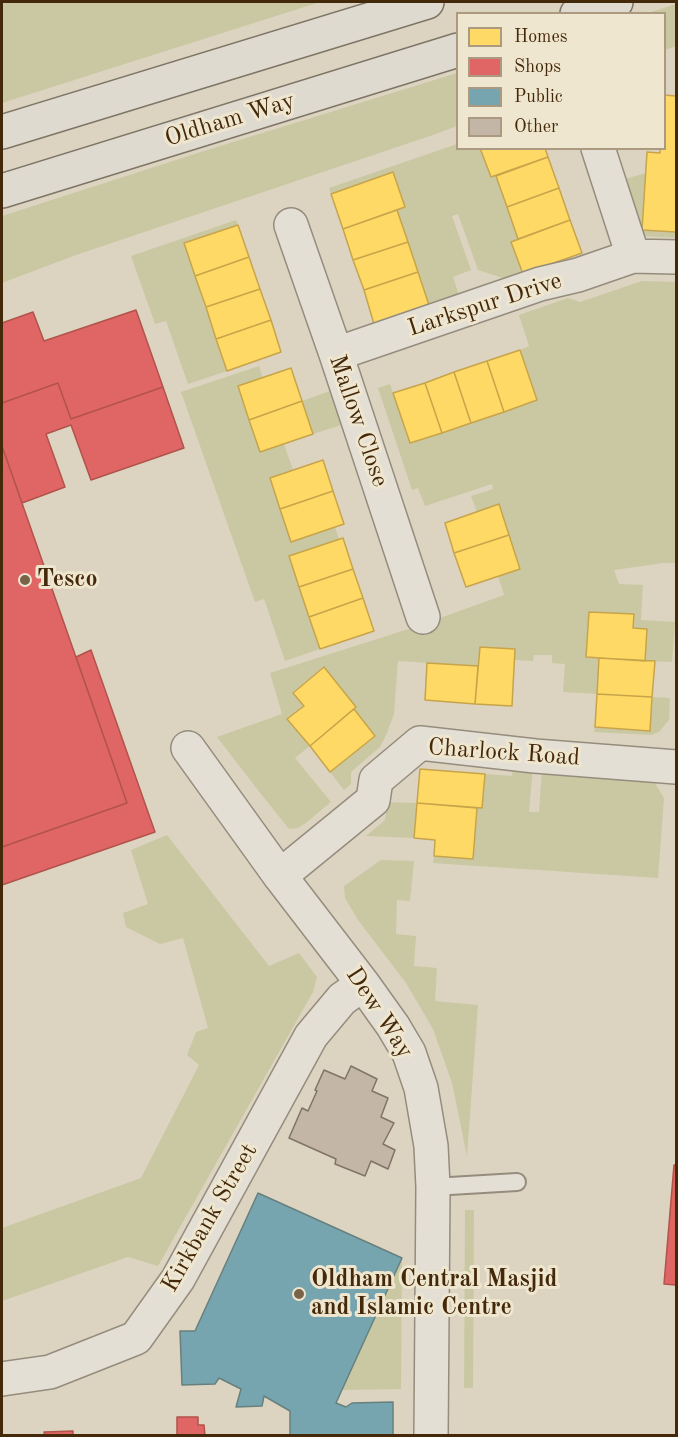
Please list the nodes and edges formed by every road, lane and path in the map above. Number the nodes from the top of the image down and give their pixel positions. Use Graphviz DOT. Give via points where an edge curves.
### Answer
graph roads {
  1 [pos="427,2"];
  2 [pos="616,2"];
  3 [pos="584,12"];
  4 [pos="456,51"];
  5 [pos="2,132"];
  6 [pos="599,150"];
  7 [pos="2,190"];
  8 [pos="291,225"];
  9 [pos="633,256"];
  10 [pos="676,257"];
  11 [pos="336,354"];
  12 [pos="423,617"];
  13 [pos="188,748"];
  14 [pos="676,767"];
  15 [pos="280,876"];
  16 [pos="363,984"];
  17 [pos="517,1182"];
  18 [pos="433,1187"];
  19 [pos="2,1379"];
  20 [pos="431,1436"];
  1 -- 5 [label="highway"];
  2 -- 3 [label="highway"];
  4 -- 7 [label="highway, Oldham Way"];
  6 -- 9 [label="street"];
  8 -- 11 [label="street, Mallow Close"];
  9 -- 10 [label="street, Larkspur Drive"];
  9 -- 11 [label="street, Larkspur Drive"];
  11 -- 12 [label="street, Mallow Close"];
  13 -- 15 [label="street, Dew Way"];
  14 -- 15 [label="street, Charlock Road" via="420,743 376,780 373,800"];
  15 -- 16 [label="street, Dew Way"];
  16 -- 18 [label="street, Dew Way" via="409,1053 421,1088"];
  16 -- 19 [label="street, Kirkbank Street" via="342,999 311,1036 178,1279 136,1338 50,1372"];
  17 -- 18 [label="lane"];
  18 -- 20 [label="street, Dew Way"];
}
